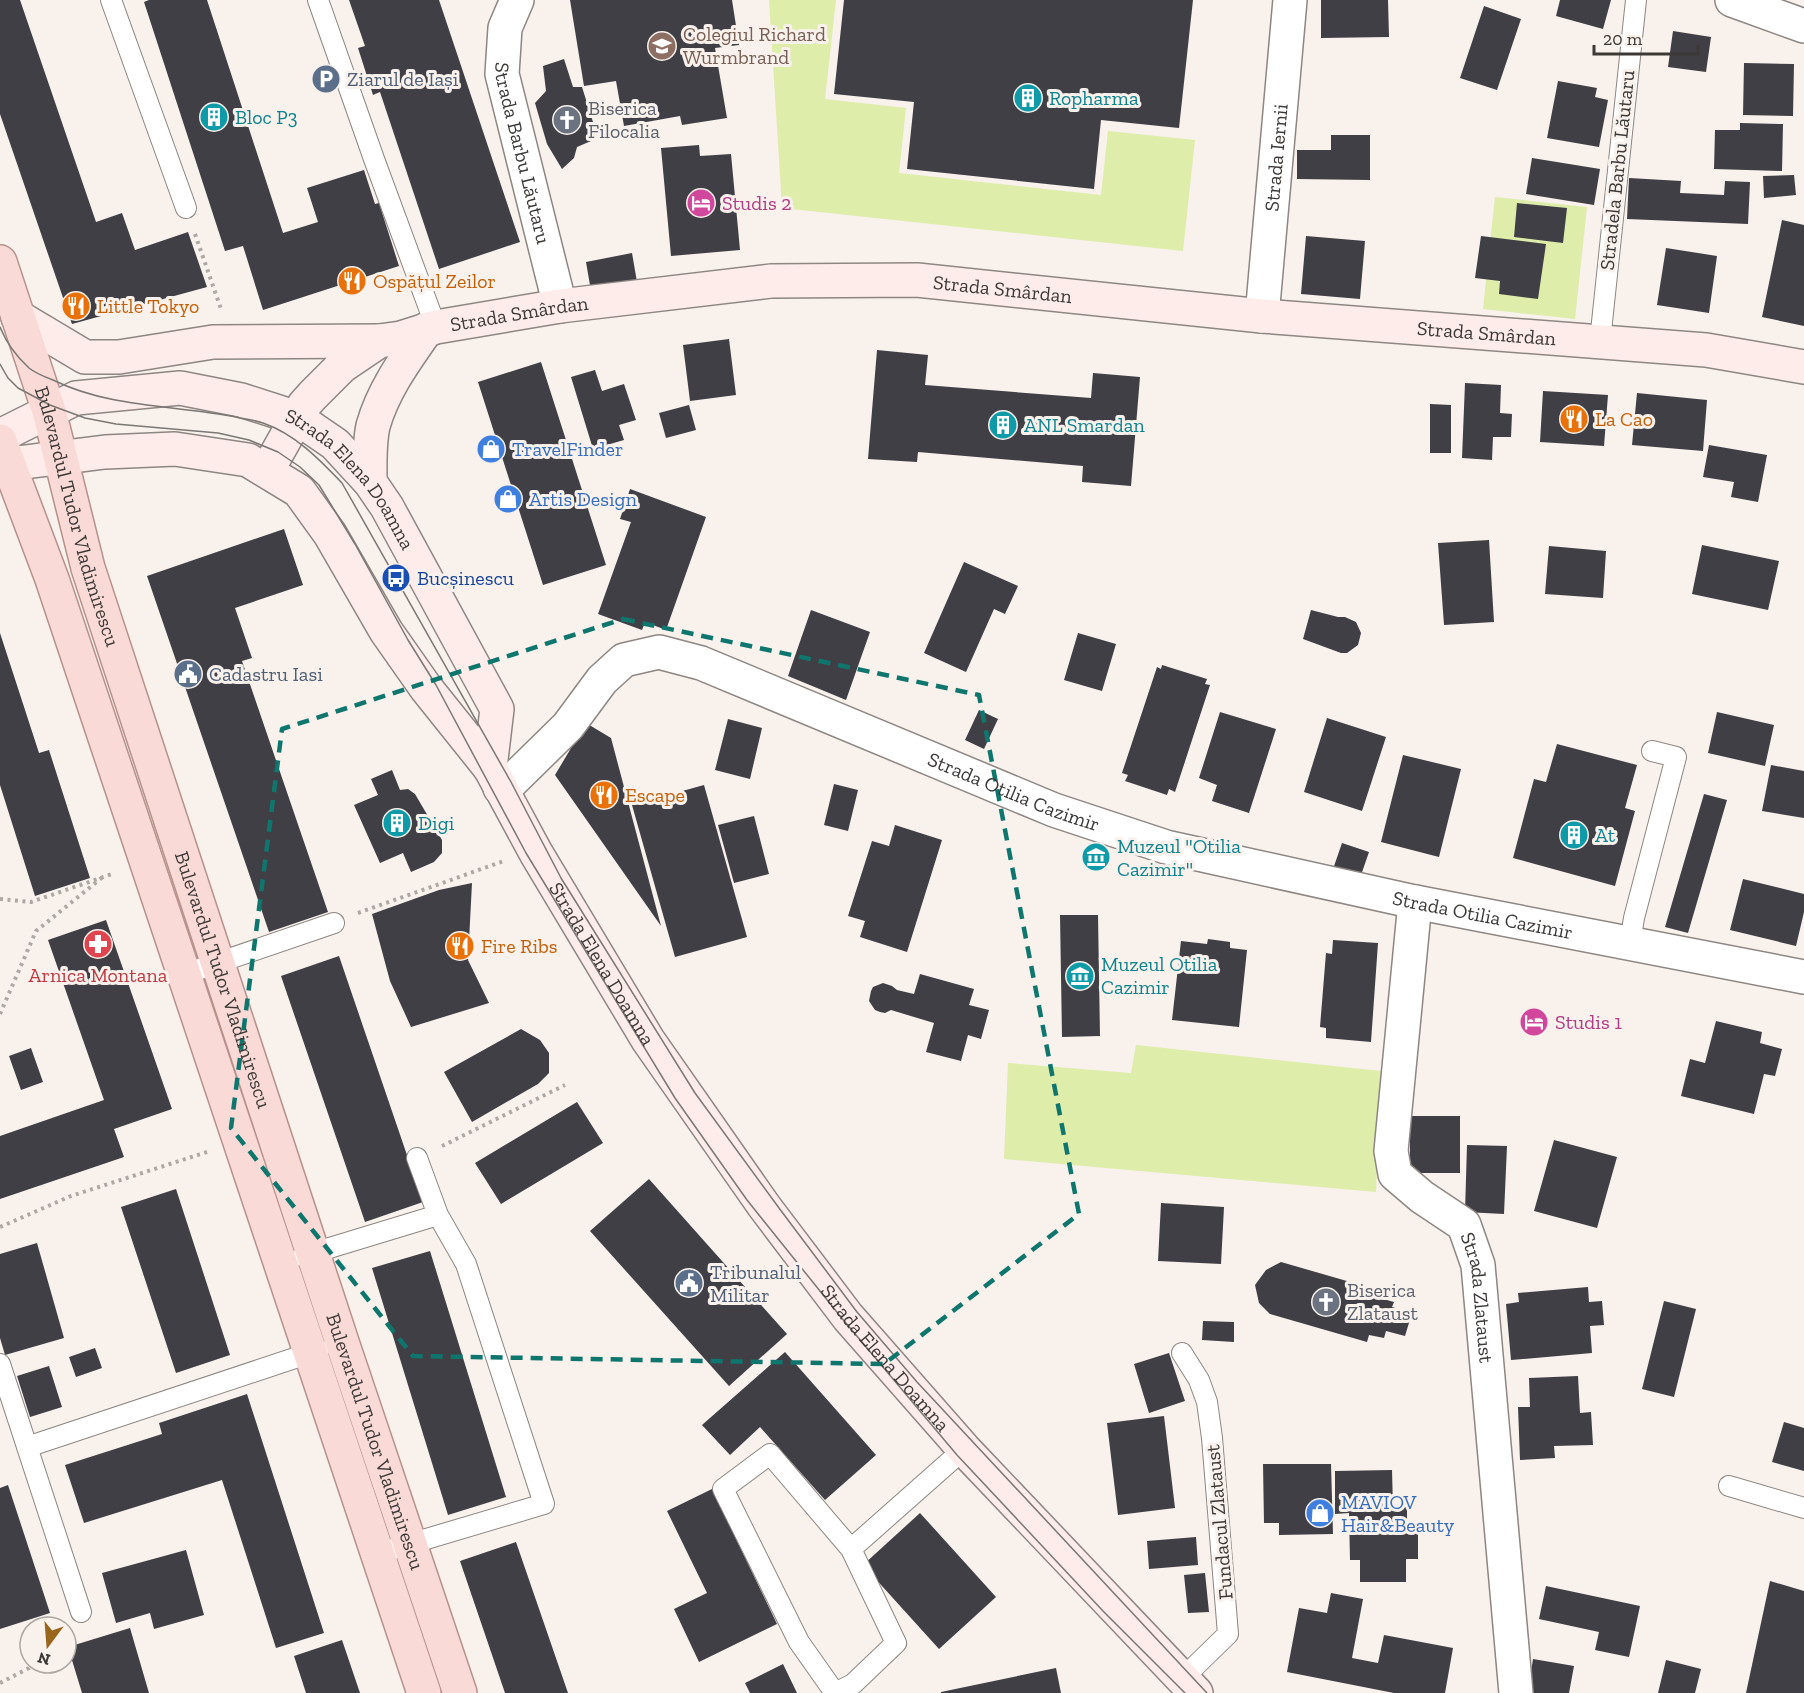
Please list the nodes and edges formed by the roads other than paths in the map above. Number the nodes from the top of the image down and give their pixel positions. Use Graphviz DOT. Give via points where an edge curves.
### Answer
graph roads {
  1 [pos="111,0"];
  2 [pos="318,0"];
  3 [pos="517,0"];
  4 [pos="1290,0"];
  5 [pos="1636,0"];
  6 [pos="1732,0"];
  7 [pos="1804,26"];
  8 [pos="186,207"];
  9 [pos="0,262"];
  10 [pos="560,306"];
  11 [pos="1262,316"];
  12 [pos="18,317"];
  13 [pos="432,328"];
  14 [pos="379,341"];
  15 [pos="1600,341"];
  16 [pos="1804,367"];
  17 [pos="49,411"];
  18 [pos="297,418"];
  19 [pos="2,451"];
  20 [pos="62,457"];
  21 [pos="267,471"];
  22 [pos="370,482"];
  23 [pos="1652,751"];
  24 [pos="495,778"];
  25 [pos="1415,902"];
  26 [pos="334,923"];
  27 [pos="1630,943"];
  28 [pos="217,963"];
  29 [pos="185,974"];
  30 [pos="1804,977"];
  31 [pos="417,1158"];
  32 [pos="438,1215"];
  33 [pos="313,1253"];
  34 [pos="280,1262"];
  35 [pos="342,1342"];
  36 [pos="1182,1353"];
  37 [pos="310,1354"];
  38 [pos="0,1364"];
  39 [pos="27,1447"];
  40 [pos="964,1449"];
  41 [pos="1729,1486"];
  42 [pos="1804,1508"];
  43 [pos="409,1544"];
  44 [pos="851,1549"];
  45 [pos="376,1554"];
  46 [pos="81,1612"];
  47 [pos="1189,1686"];
  48 [pos="854,1689"];
  49 [pos="424,1693"];
  50 [pos="460,1693"];
  51 [pos="1516,1693"];
  1 -- 8 [label="lane"];
  2 -- 13 [label="lane"];
  3 -- 10 [label="street, Strada Barbu Lăutaru" via="506,28 502,74"];
  4 -- 11 [label="street, Strada Iernii"];
  5 -- 15 [label="lane, Stradela Barbu Lăutaru"];
  6 -- 7 [label="street"];
  9 -- 12 [label="main road, Bulevardul Tudor Vladimirescu"];
  10 -- 11 [label="main road, Strada Smârdan" via="771,281 917,280"];
  10 -- 13 [label="main road, Strada Smârdan"];
  11 -- 15 [label="main road, Strada Smârdan"];
  12 -- 14 [label="main road" via="85,357 119,357 213,342"];
  12 -- 17 [label="main road, Bulevardul Tudor Vladimirescu"];
  13 -- 14 [label="main road, Strada Smârdan"];
  13 -- 22 [label="main road" via="405,361 382,400 373,428"];
  14 -- 18 [label="main road, Strada Smârdan" via="342,366 312,395"];
  15 -- 16 [label="main road, Strada Smârdan" via="1706,350"];
  17 -- 18 [label="main road, Strada Elena Doamna" via="76,398 180,388 240,400"];
  17 -- 19 [label="main road, Strada Elena Doamna"];
  17 -- 20 [label="main road, Bulevardul Tudor Vladimirescu"];
  18 -- 21 [label="main road, Strada Smârdan"];
  18 -- 22 [label="main road, Strada Elena Doamna" via="335,444"];
  19 -- 20 [label="main road, Strada Elena Doamna"];
  19 -- 29 [label="main road, Bulevardul Tudor Vladimirescu" via="52,579"];
  20 -- 21 [label="main road, Strada Elena Doamna" via="175,449 248,460"];
  20 -- 28 [label="main road, Bulevardul Tudor Vladimirescu" via="88,568"];
  21 -- 24 [label="main road, Strada Elena Doamna" via="299,491 330,534 386,631"];
  22 -- 24 [label="main road, Strada Elena Doamna" via="497,709"];
  23 -- 27 [label="lane" via="1676,757"];
  24 -- 25 [label="street, Strada Otilia Cazimir" via="511,782 568,726 602,680 624,660 659,652 700,663 1054,810 1166,847"];
  24 -- 40 [label="main road, Strada Elena Doamna" via="648,1040 764,1206 848,1317"];
  25 -- 27 [label="street, Strada Otilia Cazimir"];
  25 -- 51 [label="street, Strada Zlataust" via="1390,1151 1395,1174 1464,1225 1478,1265"];
  26 -- 28 [label="lane"];
  27 -- 30 [label="street, Strada Otilia Cazimir"];
  28 -- 29 [label="lane"];
  28 -- 33 [label="main road, Bulevardul Tudor Vladimirescu"];
  29 -- 34 [label="main road, Bulevardul Tudor Vladimirescu"];
  31 -- 32 [label="lane"];
  32 -- 33 [label="lane"];
  32 -- 43 [label="lane" via="466,1264 544,1504"];
  33 -- 34 [label="lane"];
  33 -- 35 [label="main road, Bulevardul Tudor Vladimirescu"];
  34 -- 37 [label="main road, Bulevardul Tudor Vladimirescu"];
  35 -- 37 [label="lane"];
  35 -- 43 [label="main road, Bulevardul Tudor Vladimirescu"];
  36 -- 47 [label="lane, Fundacul Zlataust" via="1207,1402 1228,1634"];
  37 -- 39 [label="lane"];
  37 -- 45 [label="main road, Bulevardul Tudor Vladimirescu"];
  38 -- 39 [label="lane"];
  39 -- 46 [label="lane"];
  40 -- 44 [label="lane"];
  40 -- 47 [label="main road, Strada Elena Doamna"];
  41 -- 42 [label="lane"];
  43 -- 45 [label="lane"];
  43 -- 50 [label="main road, Bulevardul Tudor Vladimirescu"];
  44 -- 48 [label="lane" via="896,1643"];
  44 -- 48 [label="lane" via="770,1454 723,1489 799,1642 835,1693"];
  45 -- 49 [label="main road, Bulevardul Tudor Vladimirescu"];
}
